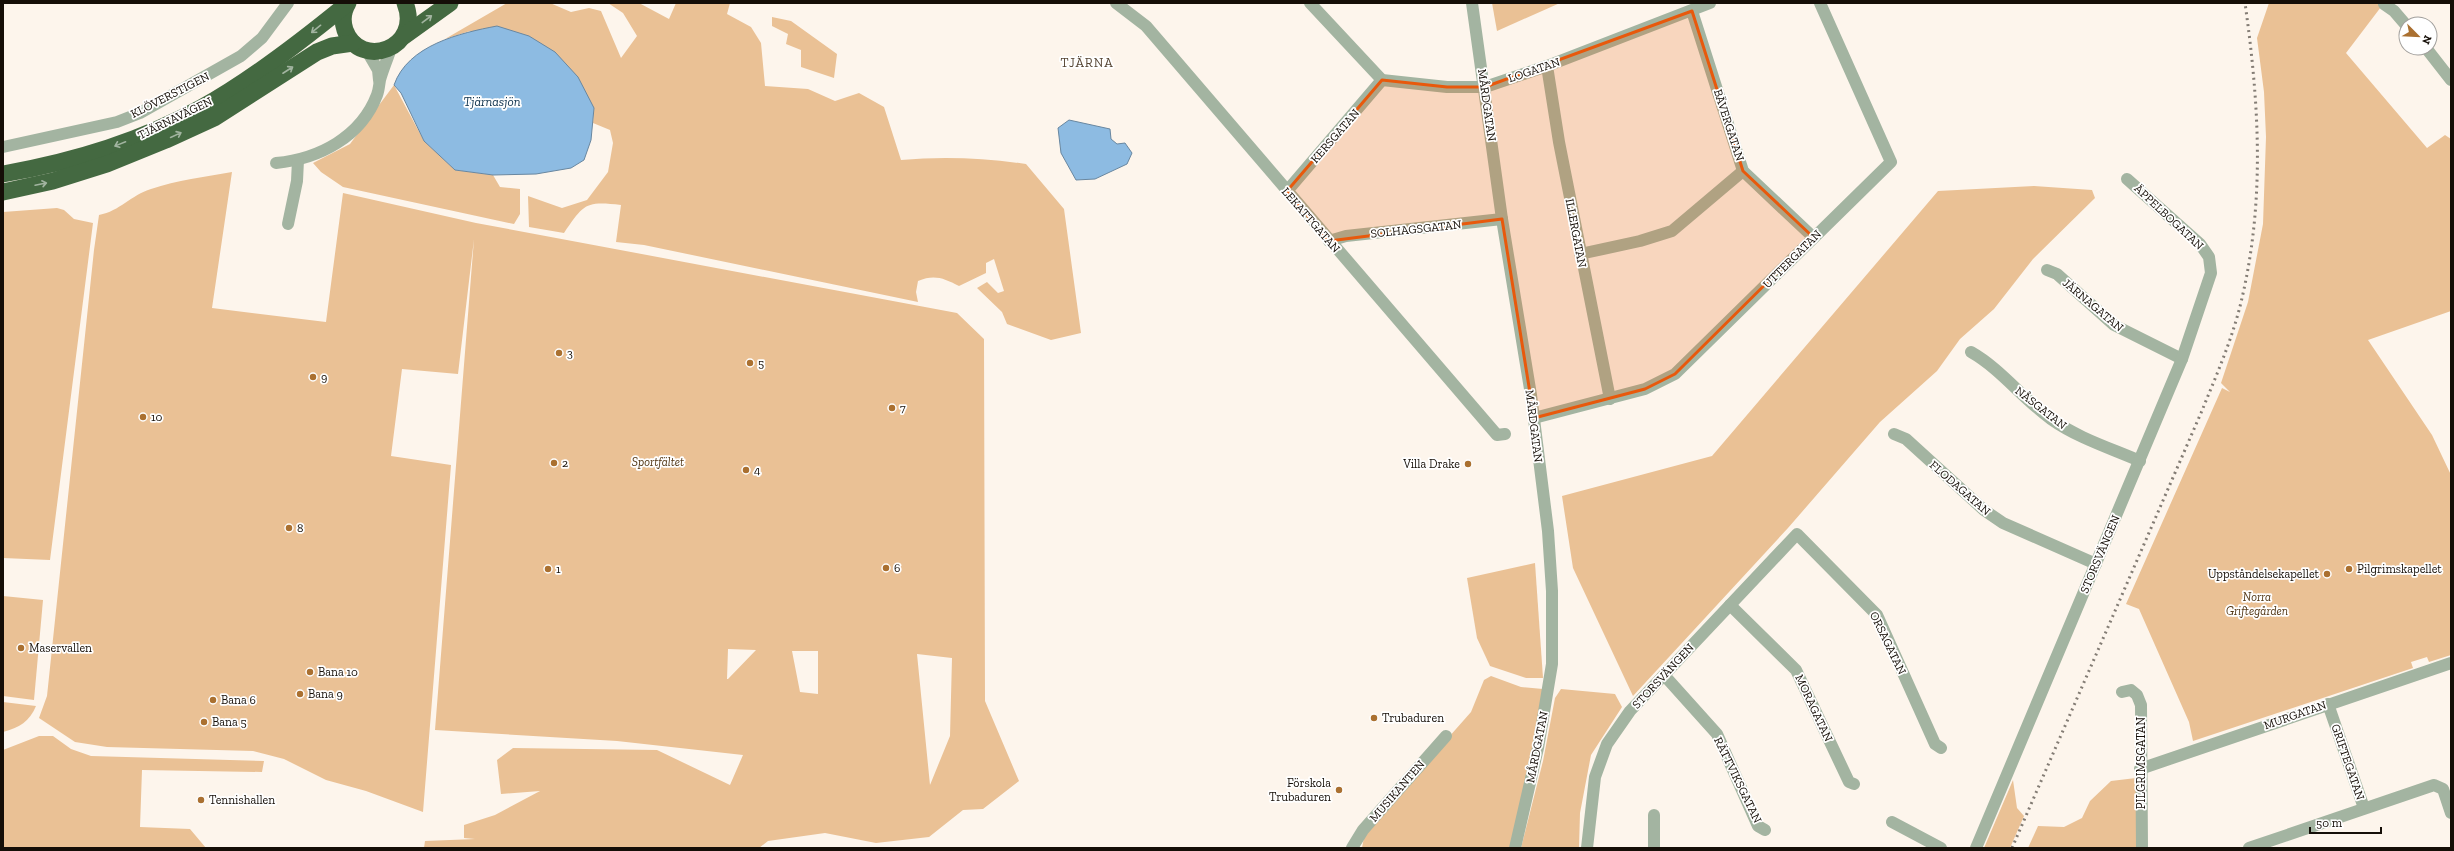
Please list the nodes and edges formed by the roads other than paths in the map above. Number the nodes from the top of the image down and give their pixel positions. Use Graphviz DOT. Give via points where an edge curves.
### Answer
graph roads {
  1 [pos="288,3"];
  2 [pos="405,3"];
  3 [pos="450,3"];
  4 [pos="1116,3"];
  5 [pos="1310,3"];
  6 [pos="1472,3"];
  7 [pos="1710,3"];
  8 [pos="1820,3"];
  9 [pos="347,4"];
  10 [pos="2384,4"];
  11 [pos="1692,11"];
  12 [pos="2398,16"];
  13 [pos="404,36"];
  14 [pos="360,47"];
  15 [pos="391,48"];
  16 [pos="2432,56"];
  17 [pos="1547,66"];
  18 [pos="1382,80"];
  19 [pos="2451,80"];
  20 [pos="379,81"];
  21 [pos="1485,87"];
  22 [pos="3,147"];
  23 [pos="298,160"];
  24 [pos="276,163"];
  25 [pos="1743,171"];
  26 [pos="3,174"];
  27 [pos="2127,179"];
  28 [pos="1287,191"];
  29 [pos="3,192"];
  30 [pos="1502,220"];
  31 [pos="288,224"];
  32 [pos="1813,237"];
  33 [pos="1329,241"];
  34 [pos="1580,254"];
  35 [pos="2209,256"];
  36 [pos="2048,270"];
  37 [pos="1971,352"];
  38 [pos="2182,359"];
  39 [pos="1610,399"];
  40 [pos="1534,418"];
  41 [pos="1505,434"];
  42 [pos="1894,434"];
  43 [pos="2140,461"];
  44 [pos="1797,534"];
  45 [pos="2096,564"];
  46 [pos="1730,605"];
  47 [pos="2451,663"];
  48 [pos="1664,676"];
  49 [pos="2122,692"];
  50 [pos="2328,704"];
  51 [pos="1446,736"];
  52 [pos="1941,748"];
  53 [pos="2140,769"];
  54 [pos="1854,784"];
  55 [pos="2364,808"];
  56 [pos="2451,813"];
  57 [pos="1654,815"];
  58 [pos="1892,822"];
  59 [pos="1765,830"];
  60 [pos="1657,842"];
  61 [pos="1352,848"];
  62 [pos="1515,848"];
  63 [pos="1587,848"];
  64 [pos="1941,848"];
  65 [pos="1976,848"];
  66 [pos="2142,848"];
  67 [pos="2249,848"];
  1 -- 22 [label="street, KLÖVERSTIGEN" via="262,38 242,56 140,113 117,122"];
  2 -- 13 [label="highway" via="409,19"];
  13 -- 3 [label="highway, one-way"];
  4 -- 28 [label="street, LEKATTGATAN" via="1146,26"];
  5 -- 18 [label="street"];
  6 -- 21 [label="street, MÅRDGATAN"];
  7 -- 11 [label="street, LOGATAN"];
  8 -- 32 [label="street, UTTERGATAN" via="1891,162"];
  9 -- 14 [label="highway" via="344,25"];
  9 -- 26 [label="highway, TJÄRNAVÄGEN, one-way" via="311,34 234,87 166,126 105,150 44,167"];
  10 -- 12 [label="street"];
  11 -- 17 [label="street, LOGATAN"];
  11 -- 25 [label="street, BÄVERGATAN"];
  13 -- 15 [label="highway"];
  14 -- 15 [label="highway, TJÄRNAVÄGEN" via="380,52"];
  14 -- 20 [label="street" via="378,70"];
  29 -- 14 [label="highway, TJÄRNAVÄGEN, one-way" via="53,181 107,164 214,118 317,52 332,46"];
  15 -- 20 [label="street"];
  16 -- 19 [label="street"];
  17 -- 21 [label="street, LOGATAN"];
  17 -- 34 [label="street, ILLERGATAN"];
  18 -- 21 [label="street, LOGATAN" via="1447,88"];
  18 -- 28 [label="street, KERSGATAN"];
  20 -- 23 [label="street" via="378,94 366,117 343,140 310,157"];
  21 -- 30 [label="street, MÅRDGATAN"];
  23 -- 24 [label="street"];
  23 -- 31 [label="street" via="297,181"];
  25 -- 32 [label="street, BÄVERGATAN"];
  25 -- 34 [label="street" via="1672,231"];
  27 -- 35 [label="street, ÄPPELBOGATAN" via="2200,244"];
  28 -- 33 [label="street, LEKATTGATAN"];
  30 -- 33 [label="street, SOLHAGSGATAN" via="1346,236"];
  30 -- 40 [label="street, MÅRDGATAN"];
  32 -- 39 [label="street, UTTERGATAN" via="1675,374 1645,389"];
  33 -- 41 [label="street, LEKATTGATAN" via="1497,435"];
  34 -- 39 [label="street, ILLERGATAN"];
  35 -- 38 [label="street, STORSVÄNGEN" via="2211,273"];
  36 -- 38 [label="street, JÄRNAGATAN" via="2056,274 2114,325"];
  37 -- 43 [label="street, NÅSGATAN" via="1985,360 2052,420 2074,433"];
  38 -- 43 [label="street, STORSVÄNGEN"];
  39 -- 40 [label="street, UTTERGATAN"];
  40 -- 62 [label="street, MÅRDGATAN" via="1548,531 1552,591 1552,664 1538,748"];
  42 -- 45 [label="street, FLODAGATAN" via="1906,439 1990,515"];
  43 -- 45 [label="street, STORSVÄNGEN"];
  44 -- 46 [label="street, STORSVÄNGEN"];
  44 -- 52 [label="street, ORSAGATAN" via="1877,615 1935,744"];
  45 -- 65 [label="street, STORSVÄNGEN"];
  46 -- 48 [label="street, STORSVÄNGEN"];
  46 -- 54 [label="street, MORAGATAN" via="1796,670 1849,782"];
  47 -- 50 [label="street, MURGATAN"];
  48 -- 59 [label="street, RÄTTVIKSGATAN" via="1717,734 1758,826"];
  48 -- 63 [label="street, STORSVÄNGEN" via="1630,711 1607,744 1595,777"];
  49 -- 53 [label="street, PILGRIMSGATAN" via="2131,690 2137,695 2140,705"];
  50 -- 53 [label="street, MURGATAN"];
  50 -- 55 [label="street, GRIFTEGATAN"];
  51 -- 61 [label="street, MUSIKANTEN" via="1363,830"];
  53 -- 66 [label="street, PILGRIMSGATAN"];
  55 -- 56 [label="street, GRIFTEGATAN" via="2434,785 2443,789"];
  55 -- 67 [label="street"];
  57 -- 60 [label="street"];
  58 -- 64 [label="street"];
}
